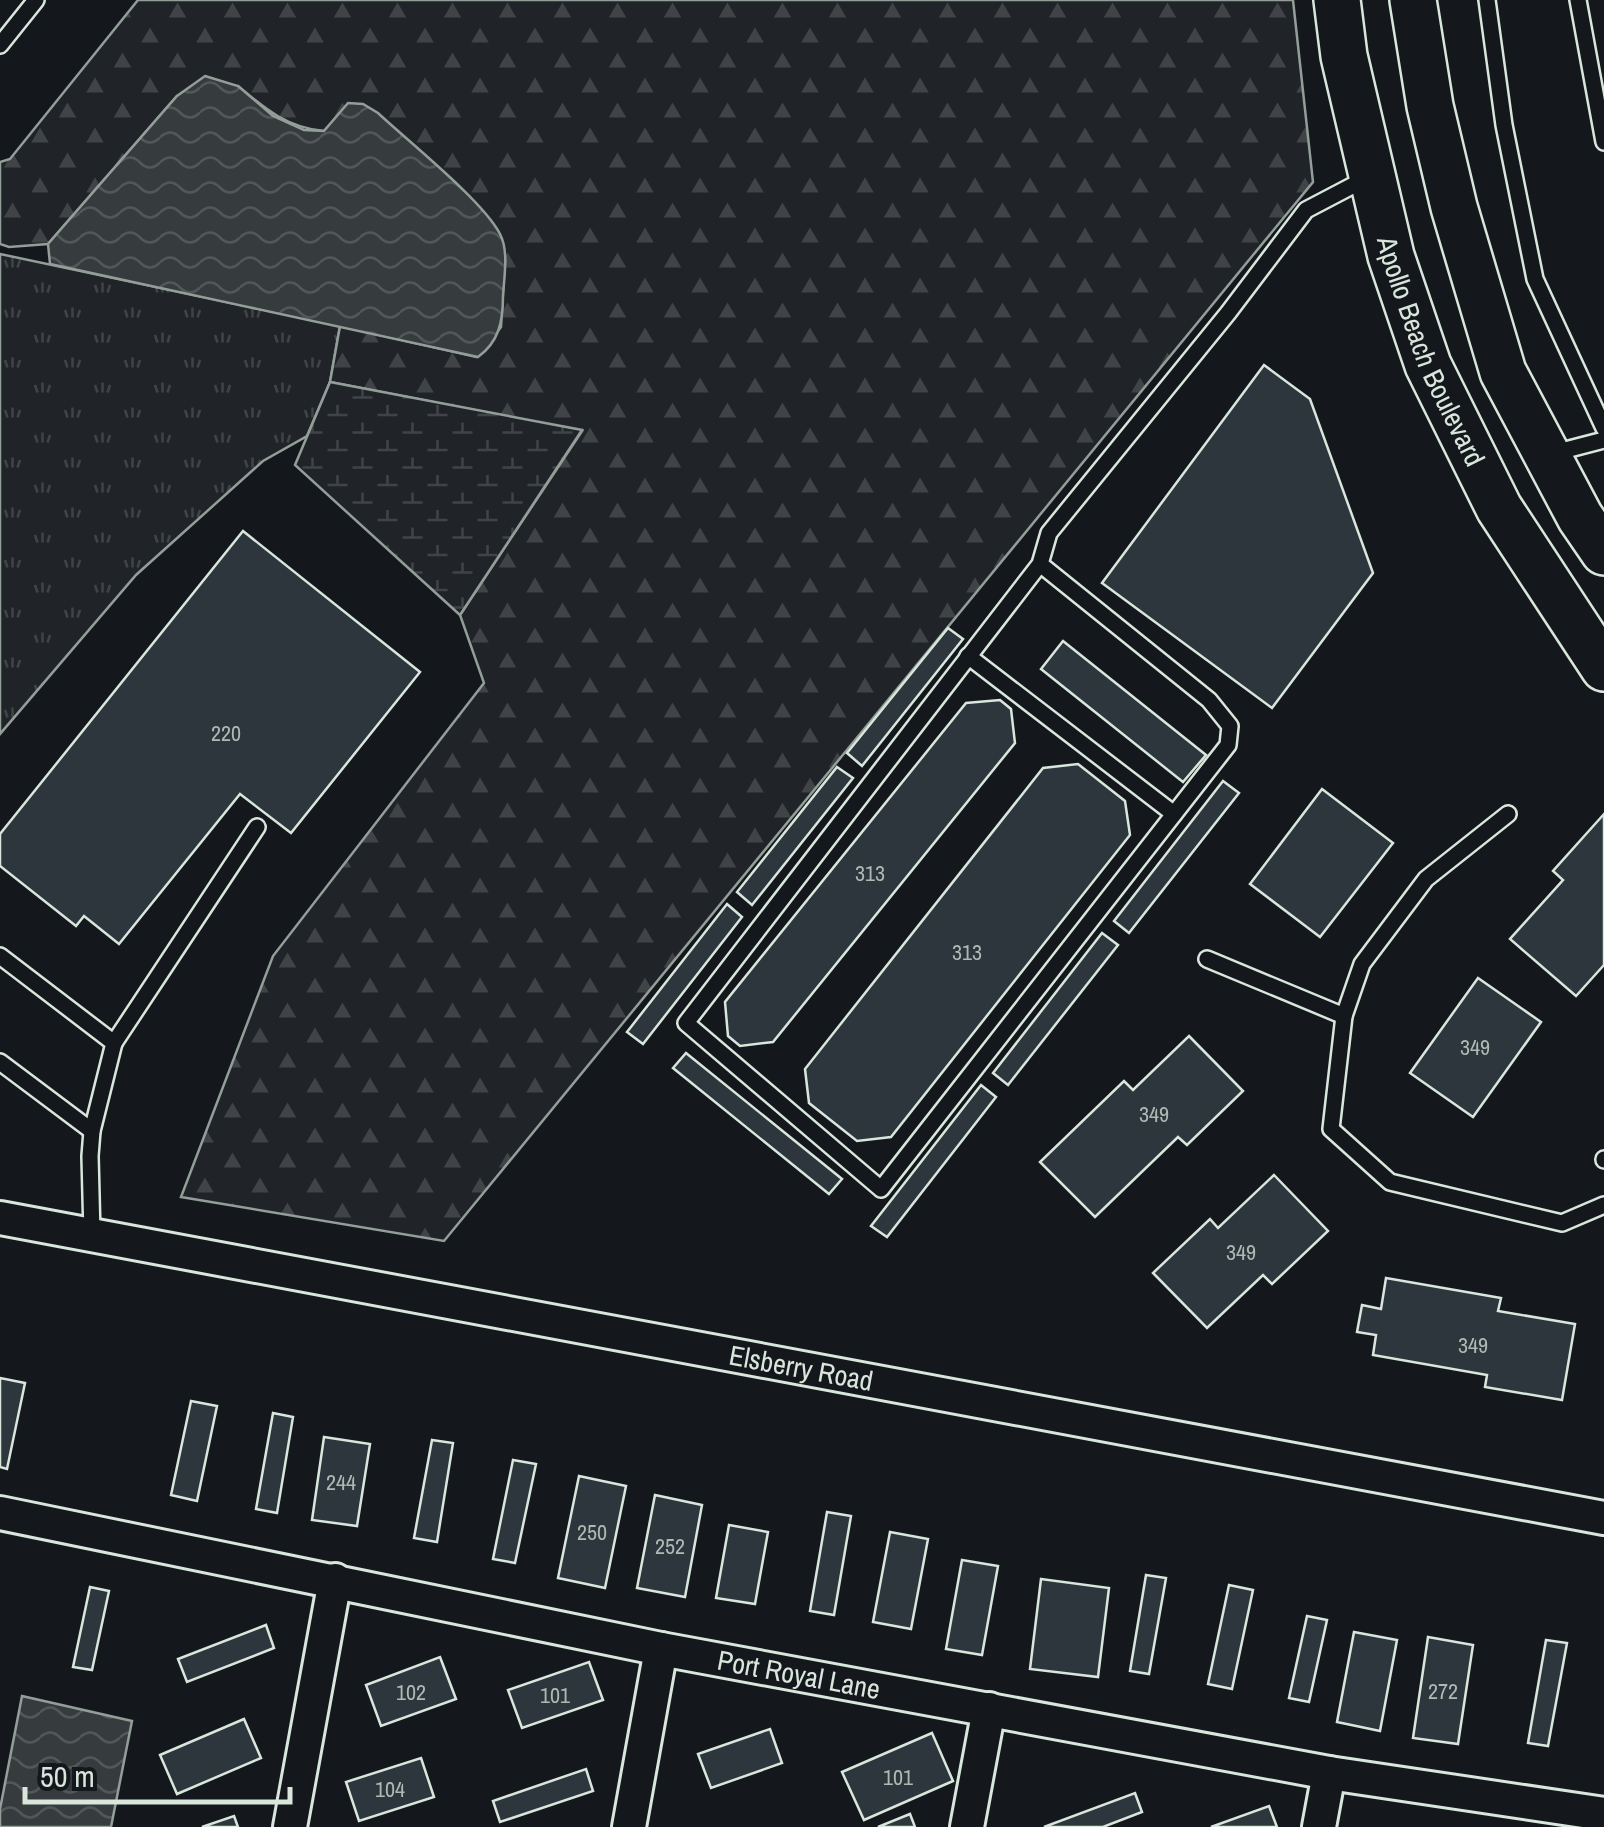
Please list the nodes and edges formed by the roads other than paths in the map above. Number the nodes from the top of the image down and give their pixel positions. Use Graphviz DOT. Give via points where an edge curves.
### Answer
graph roads {
  1 [pos="36,0"];
  2 [pos="1337,0"];
  3 [pos="1414,0"];
  4 [pos="1487,0"];
  5 [pos="1578,0"];
  6 [pos="0,46"];
  7 [pos="1604,142"];
  8 [pos="1372,175"];
  9 [pos="1604,428"];
  10 [pos="1604,440"];
  11 [pos="1547,455"];
  12 [pos="1604,552"];
  13 [pos="1040,564"];
  14 [pos="968,656"];
  15 [pos="1604,668"];
  16 [pos="1174,814"];
  17 [pos="1508,814"];
  18 [pos="257,827"];
  19 [pos="0,956"];
  20 [pos="1207,959"];
  21 [pos="1344,1016"];
  22 [pos="114,1042"];
  23 [pos="0,1062"];
  24 [pos="92,1130"];
  25 [pos="1604,1205"];
  26 [pos="0,1218"];
  27 [pos="92,1235"];
  28 [pos="0,1513"];
  29 [pos="1604,1518"];
  30 [pos="335,1580"];
  31 [pos="660,1649"];
  32 [pos="989,1709"];
  33 [pos="1329,1773"];
  34 [pos="1604,1814"];
  35 [pos="290,1827"];
  36 [pos="629,1827"];
  37 [pos="967,1827"];
  38 [pos="1319,1827"];
  1 -- 6 [label="lane"];
  2 -- 8 [label="main road, Apollo Beach Boulevard"];
  3 -- 11 [label="main road, Apollo Beach Boulevard" via="1454,206 1503,372"];
  4 -- 9 [label="lane" via="1535,279"];
  5 -- 7 [label="lane"];
  8 -- 13 [label="lane" via="1306,210 1049,533"];
  8 -- 15 [label="main road, Apollo Beach Boulevard" via="1428,365 1499,508"];
  10 -- 11 [label="lane"];
  11 -- 12 [label="main road, Apollo Beach Boulevard"];
  13 -- 14 [label="lane"];
  13 -- 16 [label="lane" via="1209,700 1230,726 1228,745"];
  14 -- 16 [label="lane"];
  14 -- 16 [label="lane" via="686,1023 880,1189"];
  17 -- 21 [label="lane" via="1426,879 1362,964"];
  18 -- 22 [label="lane"];
  19 -- 22 [label="lane"];
  20 -- 21 [label="lane"];
  21 -- 25 [label="lane" via="1331,1129 1390,1182 1562,1223"];
  22 -- 24 [label="lane"];
  23 -- 24 [label="lane"];
  24 -- 27 [label="lane"];
  26 -- 27 [label="street, Elsberry Road"];
  27 -- 29 [label="street, Elsberry Road"];
  28 -- 30 [label="street, Port Royal Lane"];
  30 -- 31 [label="street, Port Royal Lane"];
  30 -- 35 [label="street"];
  31 -- 32 [label="street, Port Royal Lane"];
  31 -- 36 [label="street"];
  32 -- 33 [label="street, Port Royal Lane"];
  32 -- 37 [label="street"];
  33 -- 34 [label="street, Port Royal Lane"];
  33 -- 38 [label="street"];
}
